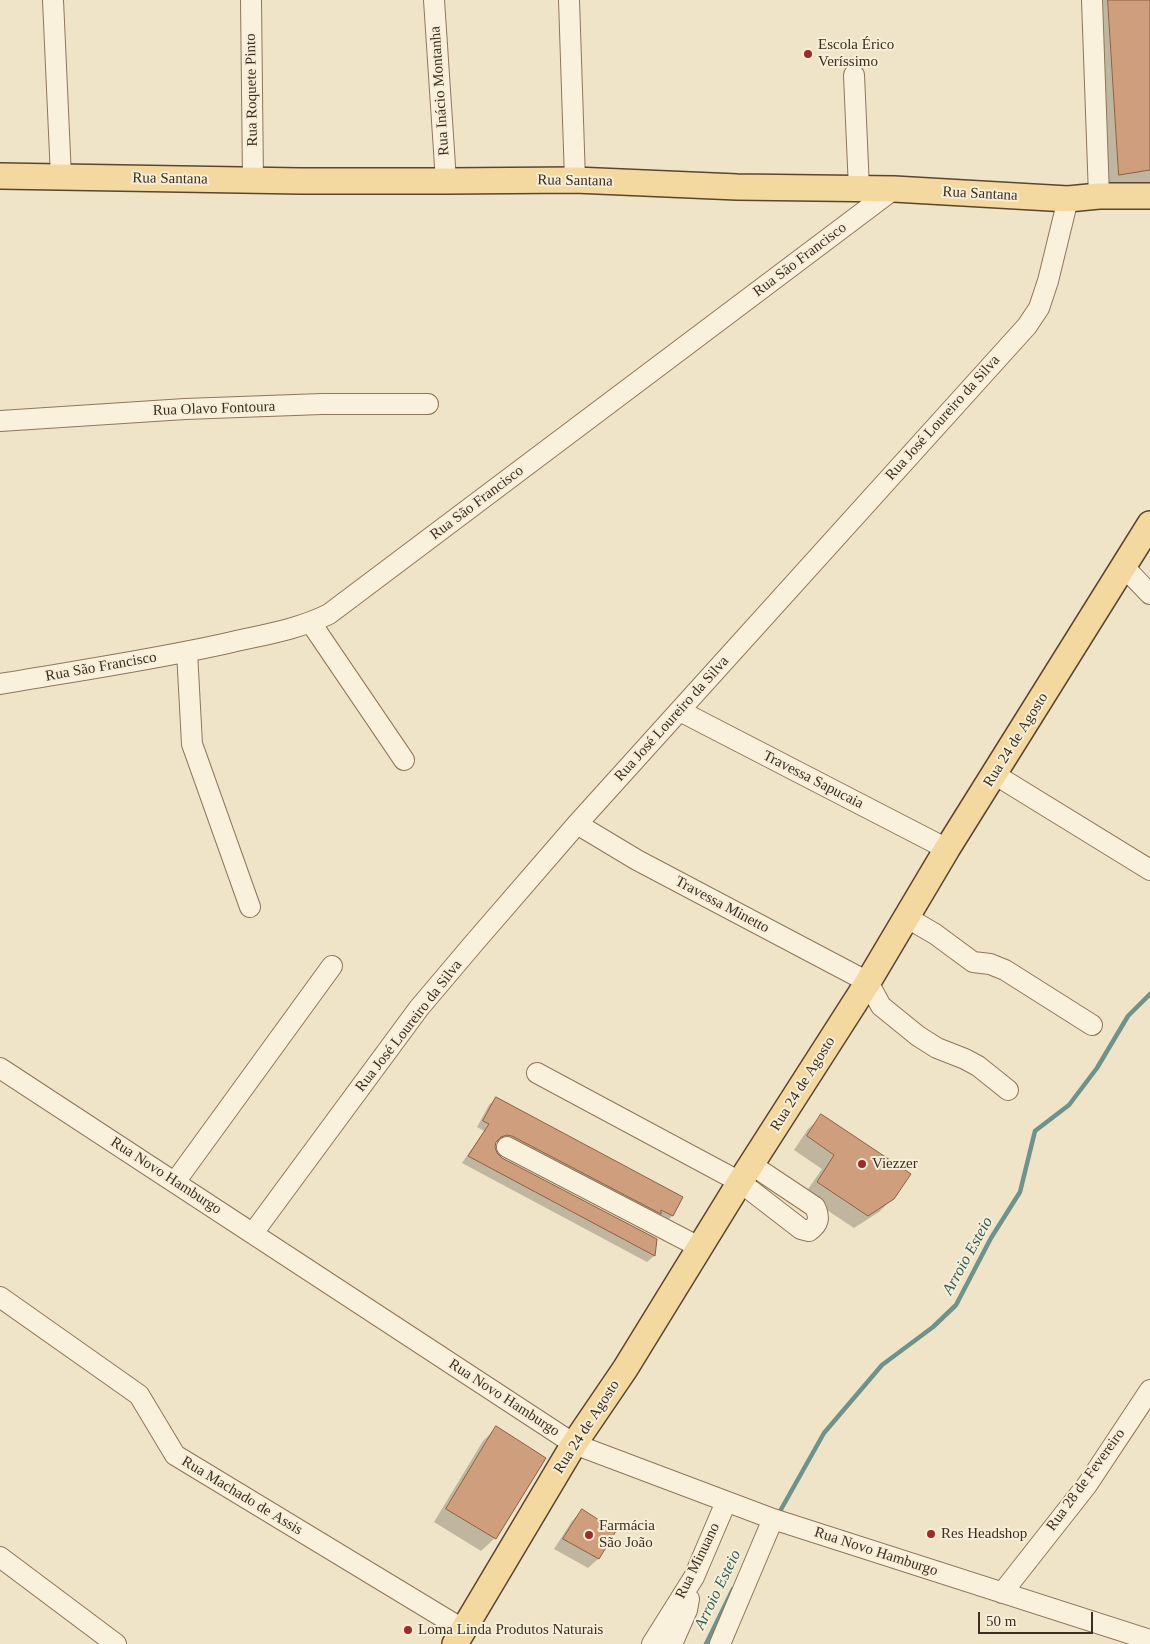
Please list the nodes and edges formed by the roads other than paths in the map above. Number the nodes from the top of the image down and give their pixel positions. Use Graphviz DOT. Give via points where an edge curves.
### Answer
graph roads {
  1 [pos="53,0"];
  2 [pos="251,0"];
  3 [pos="434,0"];
  4 [pos="569,0"];
  5 [pos="1092,0"];
  6 [pos="854,75"];
  7 [pos="0,176"];
  8 [pos="61,177"];
  9 [pos="253,180"];
  10 [pos="575,180"];
  11 [pos="446,181"];
  12 [pos="859,188"];
  13 [pos="894,189"];
  14 [pos="1099,196"];
  15 [pos="1150,196"];
  16 [pos="1068,198"];
  17 [pos="428,404"];
  18 [pos="0,421"];
  19 [pos="1150,524"];
  20 [pos="1124,566"];
  21 [pos="1150,594"];
  22 [pos="311,623"];
  23 [pos="187,652"];
  24 [pos="0,684"];
  25 [pos="680,712"];
  26 [pos="404,760"];
  27 [pos="994,774"];
  28 [pos="577,824"];
  29 [pos="947,849"];
  30 [pos="1150,870"];
  31 [pos="250,907"];
  32 [pos="906,917"];
  33 [pos="332,966"];
  34 [pos="868,982"];
  35 [pos="1092,1025"];
  36 [pos="0,1068"];
  37 [pos="537,1073"];
  38 [pos="1008,1090"];
  39 [pos="507,1147"];
  40 [pos="746,1173"];
  41 [pos="175,1182"];
  42 [pos="253,1233"];
  43 [pos="701,1248"];
  44 [pos="0,1297"];
  45 [pos="1150,1390"];
  46 [pos="574,1444"];
  47 [pos="726,1502"];
  48 [pos="773,1519"];
  49 [pos="0,1557"];
  50 [pos="694,1577"];
  51 [pos="1002,1592"];
  52 [pos="459,1637"];
  53 [pos="1150,1640"];
  54 [pos="116,1644"];
  55 [pos="652,1644"];
  56 [pos="672,1644"];
  57 [pos="720,1644"];
  1 -- 8 [label="street"];
  2 -- 9 [label="street, Rua Roquete Pinto"];
  3 -- 11 [label="street, Rua Inácio Montanha"];
  4 -- 10 [label="street"];
  5 -- 14 [label="street"];
  6 -- 12 [label="street"];
  7 -- 8 [label="main road, Rua Santana"];
  8 -- 9 [label="main road, Rua Santana"];
  9 -- 11 [label="main road, Rua Santana"];
  10 -- 11 [label="main road, Rua Santana"];
  10 -- 12 [label="main road, Rua Santana"];
  12 -- 13 [label="main road, Rua Santana"];
  13 -- 16 [label="main road, Rua Santana"];
  13 -- 22 [label="street, Rua São Francisco" via="337,608"];
  14 -- 15 [label="main road, Rua Santana"];
  14 -- 16 [label="main road, Rua Santana"];
  16 -- 25 [label="street, Rua José Loureiro da Silva" via="1048,281 1039,308 1027,326"];
  17 -- 18 [label="street, Rua Olavo Fontoura" via="195,409"];
  19 -- 20 [label="main road, Rua 24 de Agosto"];
  20 -- 21 [label="street"];
  20 -- 27 [label="main road, Rua 24 de Agosto"];
  22 -- 23 [label="street, Rua São Francisco"];
  22 -- 26 [label="street"];
  23 -- 24 [label="street, Rua São Francisco"];
  23 -- 31 [label="street" via="192,744"];
  25 -- 28 [label="street, Rua José Loureiro da Silva"];
  25 -- 29 [label="street, Travessa Sapucaia"];
  27 -- 29 [label="main road, Rua 24 de Agosto"];
  27 -- 30 [label="street"];
  28 -- 34 [label="street, Travessa Minetto" via="636,860"];
  28 -- 42 [label="street, Rua José Loureiro da Silva" via="419,1008"];
  29 -- 32 [label="main road, Rua 24 de Agosto"];
  32 -- 34 [label="main road, Rua 24 de Agosto"];
  32 -- 35 [label="street" via="974,962 1006,970"];
  33 -- 41 [label="street"];
  34 -- 38 [label="street" via="881,1006 918,1036 978,1066"];
  34 -- 40 [label="main road, Rua 24 de Agosto"];
  36 -- 41 [label="street, Rua Novo Hamburgo"];
  37 -- 40 [label="street"];
  39 -- 43 [label="street"];
  40 -- 43 [label="main road, Rua 24 de Agosto"];
  41 -- 42 [label="street, Rua Novo Hamburgo"];
  42 -- 46 [label="street, Rua Novo Hamburgo"];
  43 -- 46 [label="main road, Rua 24 de Agosto" via="625,1370"];
  44 -- 52 [label="street, Rua Machado de Assis" via="139,1395 174,1455"];
  45 -- 51 [label="street, Rua 28 de Fevereiro" via="1087,1484"];
  46 -- 47 [label="street, Rua Novo Hamburgo"];
  46 -- 52 [label="main road, Rua 24 de Agosto"];
  47 -- 48 [label="street, Rua Novo Hamburgo"];
  47 -- 50 [label="street, Rua Minuano"];
  48 -- 51 [label="street, Rua Novo Hamburgo"];
  48 -- 57 [label="street"];
  49 -- 54 [label="street"];
  50 -- 55 [label="street, Rua Minuano"];
  50 -- 56 [label="street" via="687,1610"];
  51 -- 53 [label="street, Rua Novo Hamburgo"];
}
